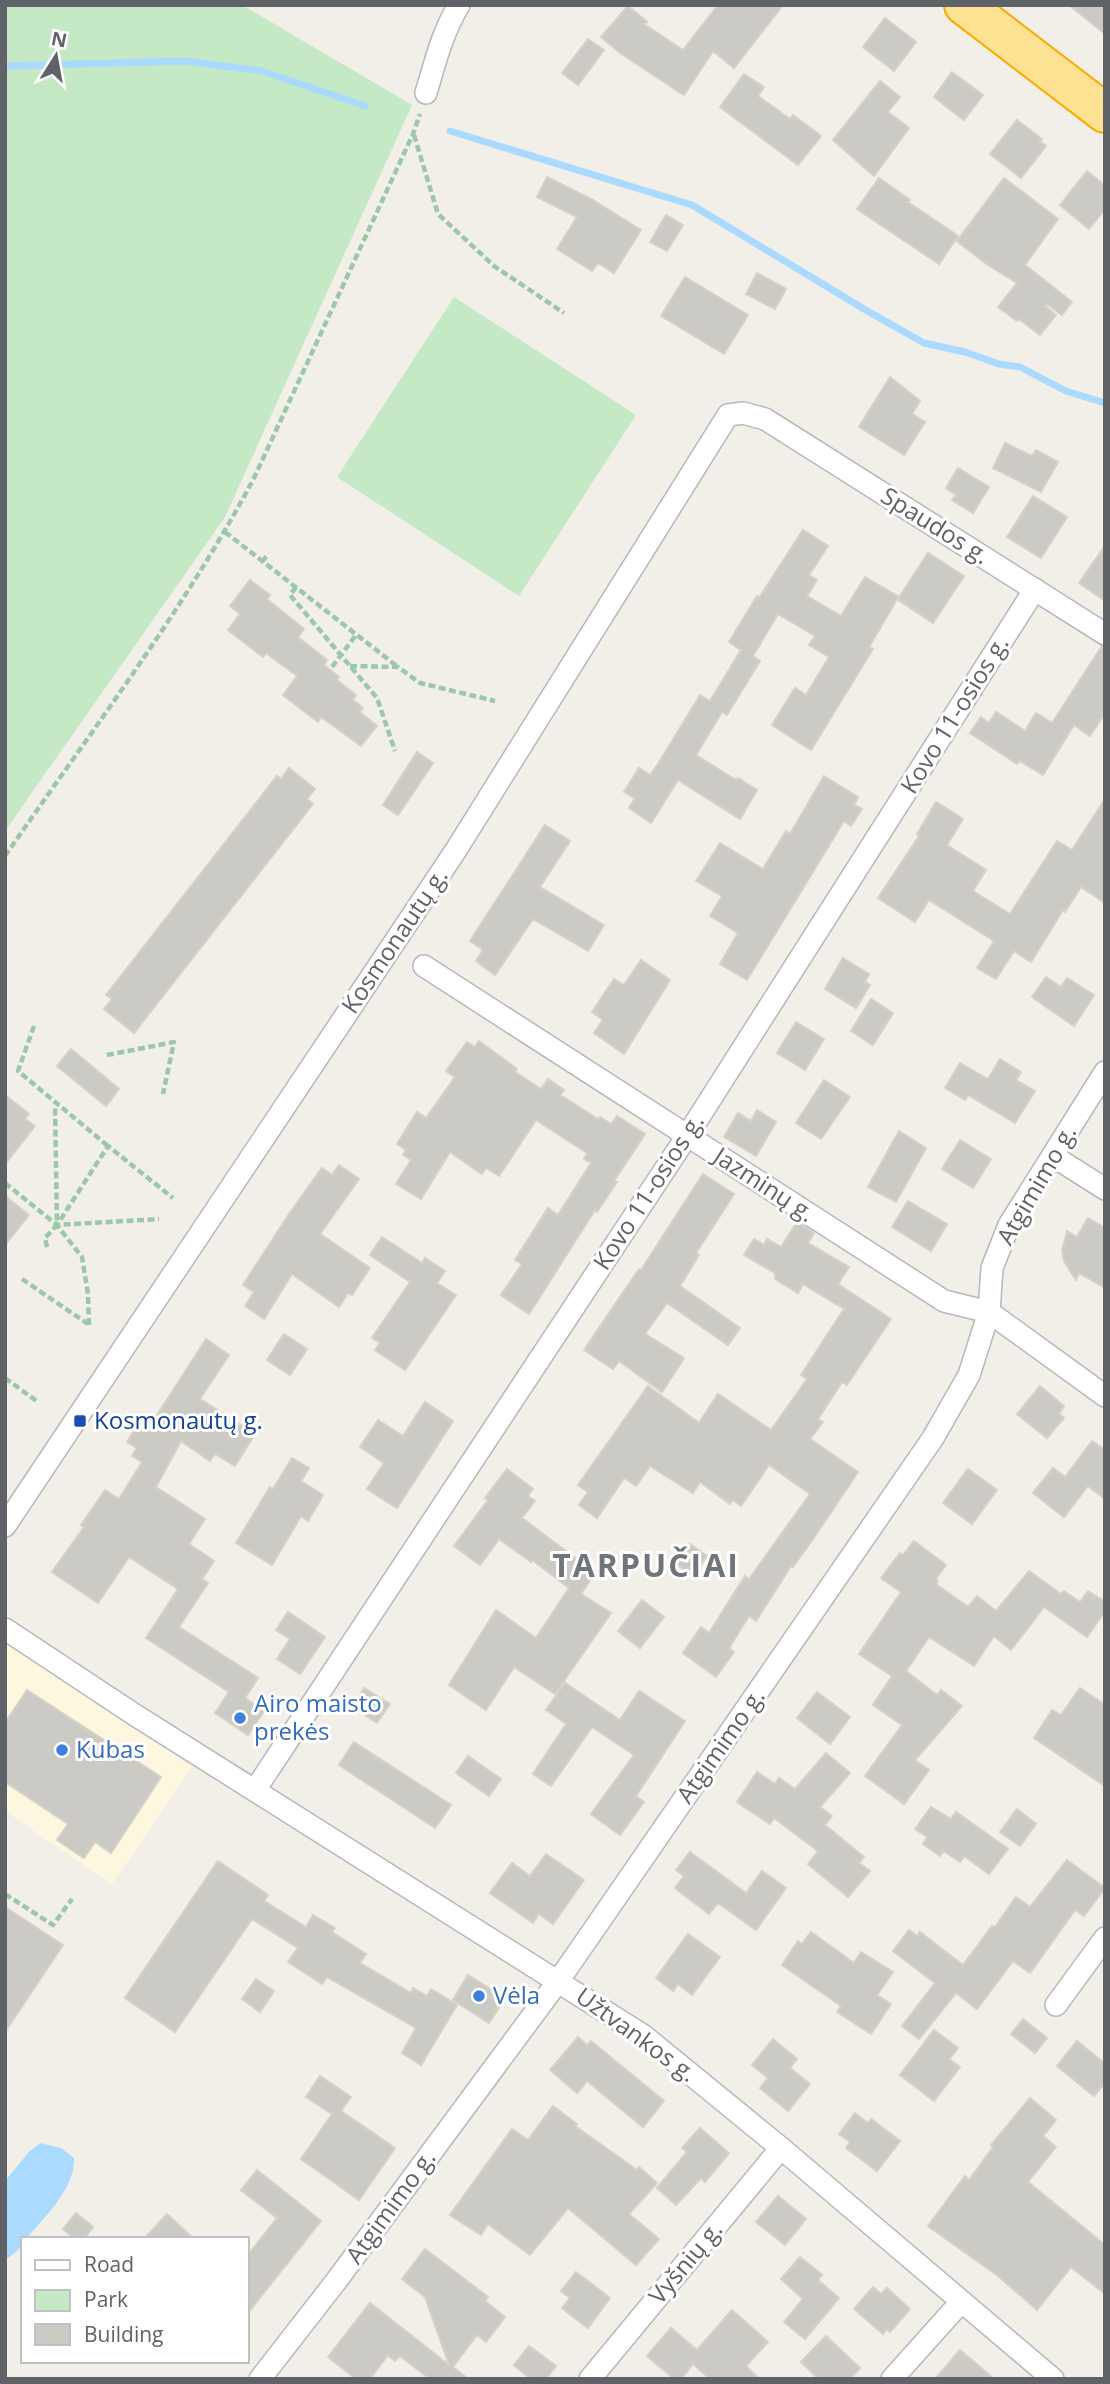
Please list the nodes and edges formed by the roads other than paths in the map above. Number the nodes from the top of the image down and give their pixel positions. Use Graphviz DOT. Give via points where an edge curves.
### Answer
graph roads {
  1 [pos="459,5"];
  2 [pos="964,5"];
  3 [pos="426,93"];
  4 [pos="1105,113"];
  5 [pos="765,419"];
  6 [pos="1035,589"];
  7 [pos="1105,634"];
  8 [pos="424,966"];
  9 [pos="1105,1072"];
  10 [pos="687,1136"];
  11 [pos="1053,1156"];
  12 [pos="1105,1189"];
  13 [pos="989,1312"];
  14 [pos="1105,1396"];
  15 [pos="5,1526"];
  16 [pos="5,1629"];
  17 [pos="255,1790"];
  18 [pos="1105,1938"];
  19 [pos="559,1980"];
  20 [pos="1056,2005"];
  21 [pos="781,2148"];
  22 [pos="961,2302"];
  23 [pos="260,2379"];
  24 [pos="590,2379"];
  25 [pos="892,2379"];
  26 [pos="1053,2379"];
  1 -- 3 [label="street" via="439,47"];
  2 -- 4 [label="highway"];
  5 -- 6 [label="street, Spaudos g."];
  5 -- 15 [label="street, Kosmonautų g." via="743,413 729,415 456,850"];
  6 -- 7 [label="street, Spaudos g."];
  6 -- 10 [label="street, Kovo 11-osios g."];
  8 -- 10 [label="street, Jazminų g."];
  9 -- 11 [label="street, Atgimimo g."];
  10 -- 13 [label="street, Jazminų g." via="944,1301"];
  10 -- 17 [label="street, Kovo 11-osios g."];
  11 -- 12 [label="street"];
  11 -- 13 [label="street, Atgimimo g." via="1009,1225 992,1268"];
  13 -- 14 [label="street, Jazminų g."];
  13 -- 19 [label="street, Atgimimo g." via="969,1375 933,1438"];
  16 -- 17 [label="street, Užtvankos g."];
  17 -- 19 [label="street, Užtvankos g."];
  18 -- 20 [label="street"];
  19 -- 21 [label="street, Užtvankos g." via="644,2035"];
  19 -- 23 [label="street, Atgimimo g."];
  21 -- 22 [label="street, Užtvankos g."];
  21 -- 24 [label="street, Vyšnių g."];
  22 -- 25 [label="street"];
  22 -- 26 [label="street, Užtvankos g."];
}
